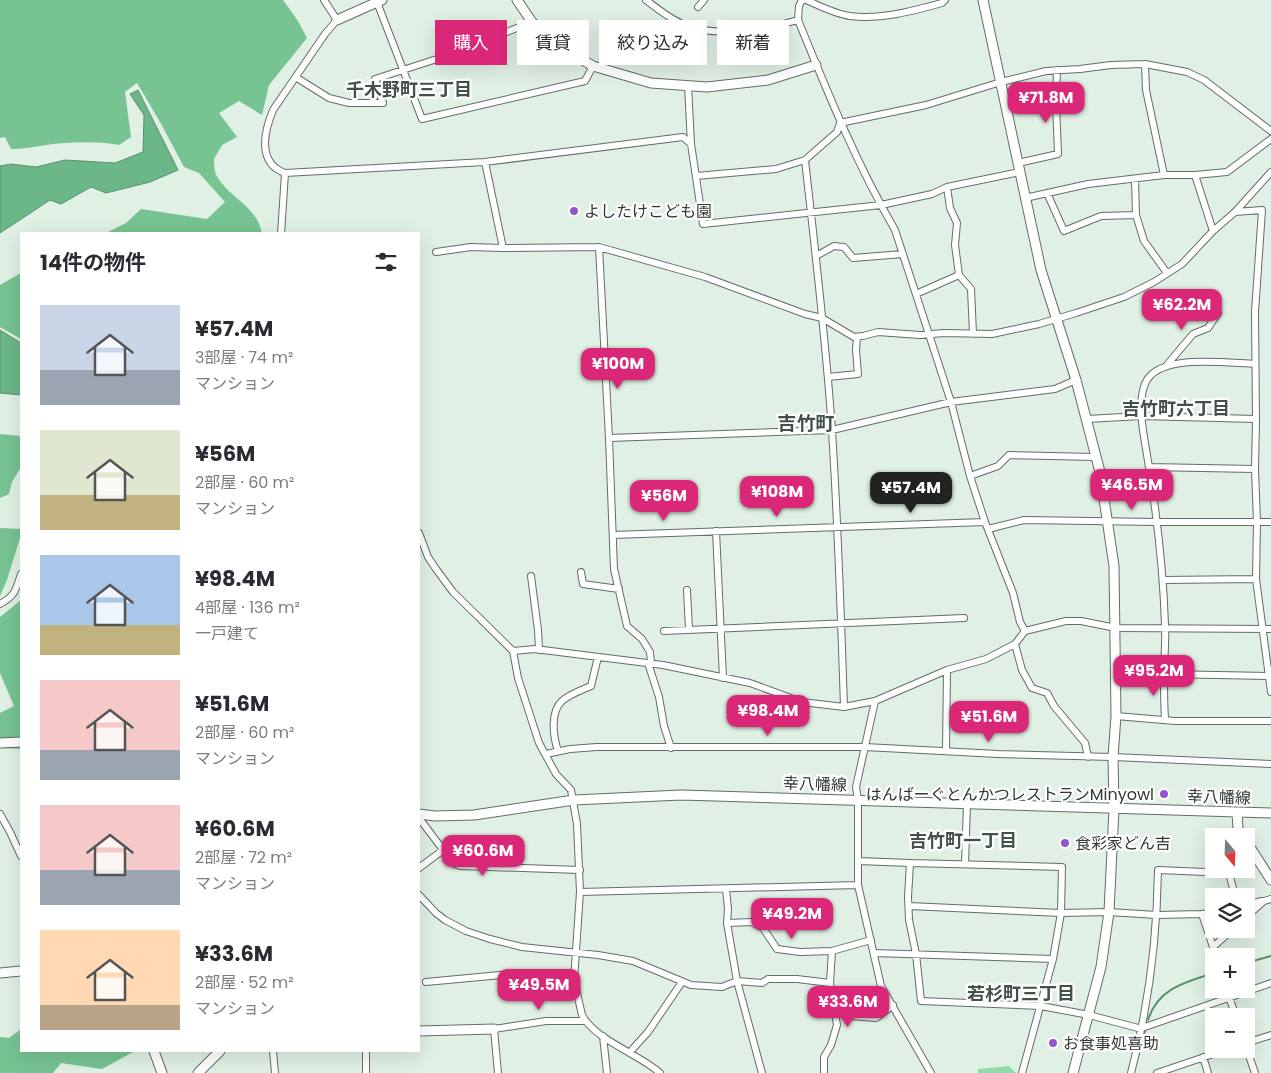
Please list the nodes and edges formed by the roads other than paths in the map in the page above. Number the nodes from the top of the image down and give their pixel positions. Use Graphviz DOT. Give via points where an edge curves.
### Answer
graph roads {
  1 [pos="324,0"];
  2 [pos="517,0"];
  3 [pos="646,0"];
  4 [pos="704,0"];
  5 [pos="802,0"];
  6 [pos="806,0"];
  7 [pos="945,0"];
  8 [pos="983,0"];
  9 [pos="380,1"];
  10 [pos="698,7"];
  11 [pos="337,20"];
  12 [pos="531,20"];
  13 [pos="798,20"];
  14 [pos="517,28"];
  15 [pos="589,64"];
  16 [pos="1145,64"];
  17 [pos="816,65"];
  18 [pos="593,66"];
  19 [pos="404,69"];
  20 [pos="1057,70"];
  21 [pos="296,78"];
  22 [pos="1000,82"];
  23 [pos="688,86"];
  24 [pos="840,123"];
  25 [pos="1271,132"];
  26 [pos="1271,139"];
  27 [pos="691,144"];
  28 [pos="805,160"];
  29 [pos="485,162"];
  30 [pos="1019,168"];
  31 [pos="1271,172"];
  32 [pos="285,173"];
  33 [pos="1195,175"];
  34 [pos="696,176"];
  35 [pos="1164,176"];
  36 [pos="1135,179"];
  37 [pos="947,187"];
  38 [pos="1047,193"];
  39 [pos="1025,198"];
  40 [pos="881,206"];
  41 [pos="811,212"];
  42 [pos="1235,212"];
  43 [pos="1136,215"];
  44 [pos="1213,231"];
  45 [pos="281,232"];
  46 [pos="599,247"];
  47 [pos="503,248"];
  48 [pos="436,252"];
  49 [pos="903,254"];
  50 [pos="816,256"];
  51 [pos="1167,273"];
  52 [pos="959,275"];
  53 [pos="916,294"];
  54 [pos="1218,313"];
  55 [pos="822,318"];
  56 [pos="1056,320"];
  57 [pos="972,334"];
  58 [pos="858,336"];
  59 [pos="930,336"];
  60 [pos="1255,364"];
  61 [pos="1166,367"];
  62 [pos="828,377"];
  63 [pos="1076,380"];
  64 [pos="951,402"];
  65 [pos="1141,416"];
  66 [pos="1087,419"];
  67 [pos="1256,419"];
  68 [pos="832,430"];
  69 [pos="610,438"];
  70 [pos="1096,457"];
  71 [pos="1149,467"];
  72 [pos="1255,469"];
  73 [pos="970,476"];
  74 [pos="1108,521"];
  75 [pos="985,522"];
  76 [pos="1156,522"];
  77 [pos="1257,522"];
  78 [pos="1271,522"];
  79 [pos="838,528"];
  80 [pos="988,529"];
  81 [pos="716,531"];
  82 [pos="613,535"];
  83 [pos="420,536"];
  84 [pos="582,572"];
  85 [pos="531,576"];
  86 [pos="20,577"];
  87 [pos="1256,579"];
  88 [pos="1163,580"];
  89 [pos="619,590"];
  90 [pos="687,590"];
  91 [pos="0,604"];
  92 [pos="964,618"];
  93 [pos="841,623"];
  94 [pos="1116,628"];
  95 [pos="1166,628"];
  96 [pos="1263,629"];
  97 [pos="1271,629"];
  98 [pos="689,630"];
  99 [pos="720,630"];
  100 [pos="664,631"];
  101 [pos="1025,631"];
  102 [pos="1015,644"];
  103 [pos="539,650"];
  104 [pos="513,651"];
  105 [pos="598,657"];
  106 [pos="649,663"];
  107 [pos="947,670"];
  108 [pos="1164,674"];
  109 [pos="1269,676"];
  110 [pos="723,678"];
  111 [pos="1271,692"];
  112 [pos="875,701"];
  113 [pos="844,707"];
  114 [pos="1116,716"];
  115 [pos="1165,719"];
  116 [pos="1271,721"];
  117 [pos="20,742"];
  118 [pos="0,744"];
  119 [pos="865,747"];
  120 [pos="671,748"];
  121 [pos="558,750"];
  122 [pos="946,751"];
  123 [pos="546,754"];
  124 [pos="1088,757"];
  125 [pos="1113,757"];
  126 [pos="1271,764"];
  127 [pos="574,800"];
  128 [pos="858,800"];
  129 [pos="967,804"];
  130 [pos="1114,809"];
  131 [pos="1237,813"];
  132 [pos="1271,813"];
  133 [pos="0,814"];
  134 [pos="420,816"];
  135 [pos="420,817"];
  136 [pos="1238,828"];
  137 [pos="442,850"];
  138 [pos="20,854"];
  139 [pos="1255,855"];
  140 [pos="860,860"];
  141 [pos="910,863"];
  142 [pos="965,864"];
  143 [pos="420,867"];
  144 [pos="580,870"];
  145 [pos="1270,878"];
  146 [pos="858,885"];
  147 [pos="1233,888"];
  148 [pos="726,889"];
  149 [pos="580,892"];
  150 [pos="420,896"];
  151 [pos="1268,900"];
  152 [pos="1255,903"];
  153 [pos="909,906"];
  154 [pos="1255,910"];
  155 [pos="1109,912"];
  156 [pos="1061,913"];
  157 [pos="1202,914"];
  158 [pos="1205,914"];
  159 [pos="1157,915"];
  160 [pos="727,923"];
  161 [pos="1223,938"];
  162 [pos="871,940"];
  163 [pos="1213,947"];
  164 [pos="832,950"];
  165 [pos="577,953"];
  166 [pos="874,953"];
  167 [pos="916,954"];
  168 [pos="1053,959"];
  169 [pos="20,971"];
  170 [pos="0,973"];
  171 [pos="574,980"];
  172 [pos="737,981"];
  173 [pos="426,982"];
  174 [pos="682,982"];
  175 [pos="830,983"];
  176 [pos="1271,983"];
  177 [pos="1255,988"];
  178 [pos="1226,998"];
  179 [pos="893,1005"];
  180 [pos="1042,1006"];
  181 [pos="834,1011"];
  182 [pos="1089,1015"];
  183 [pos="585,1021"];
  184 [pos="1142,1028"];
  185 [pos="494,1029"];
  186 [pos="420,1031"];
  187 [pos="1271,1035"];
  188 [pos="603,1036"];
  189 [pos="1255,1040"];
  190 [pos="154,1052"];
  191 [pos="219,1052"];
  192 [pos="273,1052"];
  193 [pos="366,1052"];
  194 [pos="630,1052"];
  195 [pos="1203,1057"];
  196 [pos="1250,1058"];
  197 [pos="162,1073"];
  198 [pos="198,1073"];
  199 [pos="275,1073"];
  200 [pos="366,1073"];
  201 [pos="498,1073"];
  202 [pos="607,1073"];
  203 [pos="660,1073"];
  204 [pos="762,1073"];
  205 [pos="824,1073"];
  206 [pos="931,1073"];
  207 [pos="1022,1073"];
  208 [pos="1073,1073"];
  209 [pos="1131,1073"];
  210 [pos="1157,1073"];
  211 [pos="1208,1073"];
  212 [pos="1255,1073"];
  1 -- 11 [label="street"];
  2 -- 12 [label="street"];
  3 -- 13 [label="street" via="696,29 772,28"];
  4 -- 10 [label="street"];
  5 -- 13 [label="street"];
  6 -- 7 [label="street" via="849,16 870,17 919,9"];
  8 -- 22 [label="street"];
  9 -- 11 [label="street"];
  9 -- 19 [label="street"];
  11 -- 21 [label="street"];
  13 -- 17 [label="street"];
  14 -- 19 [label="street"];
  15 -- 18 [label="street"];
  16 -- 20 [label="street"];
  16 -- 25 [label="street" via="1187,72 1204,80"];
  16 -- 35 [label="street" via="1146,90"];
  17 -- 23 [label="street" via="768,80"];
  17 -- 24 [label="street"];
  18 -- 19 [label="street" via="585,81 422,119"];
  18 -- 23 [label="street" via="651,83"];
  19 -- 21 [label="street" via="375,79 383,103 349,103 329,98"];
  20 -- 22 [label="street"];
  20 -- 30 [label="street" via="1058,154"];
  21 -- 32 [label="street" via="273,110 266,135 265,151 269,162"];
  22 -- 24 [label="street" via="926,105"];
  22 -- 30 [label="street"];
  23 -- 27 [label="street"];
  24 -- 28 [label="street" via="837,132"];
  24 -- 40 [label="street"];
  26 -- 33 [label="street" via="1227,172"];
  27 -- 29 [label="street" via="683,137"];
  27 -- 34 [label="street"];
  28 -- 34 [label="street" via="776,169"];
  28 -- 41 [label="street"];
  29 -- 32 [label="street"];
  29 -- 47 [label="street"];
  30 -- 37 [label="street"];
  30 -- 39 [label="street"];
  31 -- 42 [label="street"];
  32 -- 45 [label="street"];
  33 -- 35 [label="street"];
  33 -- 44 [label="street"];
  34 -- 41 [label="street" via="703,224"];
  35 -- 36 [label="street"];
  36 -- 38 [label="street"];
  36 -- 43 [label="street"];
  37 -- 40 [label="street" via="932,194"];
  37 -- 52 [label="street" via="950,208 957,223 955,244"];
  38 -- 39 [label="street"];
  38 -- 43 [label="street" via="1064,231 1101,216"];
  39 -- 56 [label="street"];
  40 -- 41 [label="street"];
  40 -- 49 [label="street" via="895,230"];
  41 -- 50 [label="street"];
  42 -- 44 [label="street"];
  42 -- 60 [label="street" via="1262,210"];
  43 -- 51 [label="street" via="1144,241"];
  44 -- 51 [label="street" via="1182,264"];
  46 -- 47 [label="street"];
  46 -- 55 [label="street" via="705,277"];
  46 -- 69 [label="street"];
  47 -- 48 [label="street" via="471,247"];
  49 -- 50 [label="street" via="853,258 844,247 834,246"];
  49 -- 53 [label="street"];
  50 -- 55 [label="street"];
  51 -- 56 [label="street" via="1124,297"];
  52 -- 53 [label="street"];
  52 -- 57 [label="street" via="971,289"];
  53 -- 59 [label="street"];
  54 -- 61 [label="street" via="1208,328 1193,334"];
  55 -- 58 [label="street" via="854,337"];
  55 -- 62 [label="street"];
  56 -- 57 [label="street" via="992,334"];
  56 -- 63 [label="street"];
  57 -- 59 [label="street"];
  58 -- 59 [label="street" via="878,332"];
  58 -- 62 [label="street" via="858,374"];
  59 -- 64 [label="street"];
  60 -- 61 [label="street" via="1207,362"];
  60 -- 67 [label="street"];
  61 -- 65 [label="street" via="1150,376 1145,384"];
  62 -- 68 [label="street"];
  63 -- 64 [label="street" via="1055,389"];
  63 -- 66 [label="street"];
  64 -- 68 [label="street"];
  64 -- 73 [label="street"];
  65 -- 66 [label="street"];
  65 -- 67 [label="street"];
  65 -- 71 [label="street"];
  66 -- 70 [label="street"];
  67 -- 72 [label="street"];
  68 -- 69 [label="street"];
  68 -- 79 [label="street"];
  69 -- 82 [label="street"];
  70 -- 73 [label="street" via="1010,455 998,466"];
  70 -- 74 [label="street"];
  71 -- 72 [label="street"];
  71 -- 76 [label="street"];
  72 -- 77 [label="street"];
  73 -- 75 [label="street"];
  74 -- 76 [label="street"];
  74 -- 80 [label="street" via="1024,520"];
  74 -- 94 [label="street" via="1114,566"];
  75 -- 79 [label="street"];
  75 -- 80 [label="street"];
  76 -- 77 [label="street"];
  76 -- 88 [label="street"];
  77 -- 78 [label="street"];
  77 -- 87 [label="street"];
  79 -- 81 [label="street"];
  79 -- 93 [label="street"];
  80 -- 101 [label="street"];
  81 -- 82 [label="street"];
  81 -- 99 [label="street"];
  82 -- 89 [label="street" via="614,569"];
  83 -- 104 [label="street" via="428,557 453,592"];
  84 -- 89 [label="street" via="583,584"];
  85 -- 103 [label="street"];
  86 -- 91 [label="street" via="11,599"];
  87 -- 88 [label="street"];
  87 -- 96 [label="street"];
  88 -- 95 [label="street"];
  89 -- 106 [label="street" via="626,626 642,639 650,652"];
  90 -- 98 [label="street"];
  92 -- 93 [label="street"];
  93 -- 99 [label="street"];
  93 -- 113 [label="street"];
  94 -- 95 [label="street"];
  94 -- 101 [label="street" via="1066,621"];
  94 -- 114 [label="street"];
  95 -- 96 [label="street"];
  95 -- 108 [label="street"];
  96 -- 97 [label="street"];
  96 -- 109 [label="street"];
  98 -- 99 [label="street"];
  98 -- 100 [label="street"];
  99 -- 110 [label="street"];
  101 -- 102 [label="street"];
  102 -- 107 [label="street" via="986,659"];
  102 -- 124 [label="street" via="1022,670 1032,688 1047,693 1085,743"];
  103 -- 104 [label="street"];
  103 -- 105 [label="street"];
  104 -- 123 [label="street" via="518,678 539,743"];
  105 -- 106 [label="street"];
  105 -- 121 [label="street" via="591,686 570,695 556,709 555,742"];
  106 -- 110 [label="street"];
  106 -- 120 [label="street"];
  107 -- 112 [label="street"];
  107 -- 122 [label="street"];
  108 -- 109 [label="street"];
  108 -- 115 [label="street"];
  109 -- 111 [label="street"];
  110 -- 113 [label="street" via="750,683 802,702"];
  112 -- 113 [label="street"];
  112 -- 119 [label="street"];
  114 -- 115 [label="street"];
  114 -- 125 [label="street"];
  115 -- 116 [label="street"];
  117 -- 118 [label="street"];
  119 -- 120 [label="street"];
  119 -- 122 [label="street"];
  119 -- 128 [label="street" via="856,787"];
  120 -- 121 [label="street"];
  121 -- 123 [label="street"];
  122 -- 124 [label="street"];
  123 -- 127 [label="street" via="556,774 571,790"];
  124 -- 125 [label="street"];
  125 -- 126 [label="street"];
  125 -- 130 [label="street"];
  127 -- 128 [label="street, 幸八幡線" via="681,795"];
  127 -- 134 [label="street, 幸八幡線" via="474,815"];
  127 -- 144 [label="street"];
  128 -- 129 [label="street, 幸八幡線"];
  128 -- 140 [label="street"];
  129 -- 130 [label="street, 幸八幡線"];
  129 -- 142 [label="street"];
  130 -- 131 [label="street, 幸八幡線"];
  130 -- 155 [label="street"];
  131 -- 132 [label="street, 幸八幡線"];
  131 -- 136 [label="street"];
  133 -- 138 [label="street"];
  135 -- 137 [label="street"];
  137 -- 143 [label="street"];
  137 -- 144 [label="street" via="460,866"];
  139 -- 145 [label="street"];
  140 -- 141 [label="street"];
  140 -- 146 [label="street"];
  141 -- 142 [label="street"];
  141 -- 153 [label="street"];
  142 -- 156 [label="street" via="1062,867"];
  144 -- 149 [label="street"];
  146 -- 148 [label="street"];
  146 -- 162 [label="street"];
  147 -- 159 [label="street" via="1229,873 1158,870"];
  148 -- 149 [label="street"];
  148 -- 160 [label="street"];
  149 -- 165 [label="street"];
  150 -- 165 [label="street" via="436,913 490,939 522,947"];
  151 -- 152 [label="street"];
  151 -- 154 [label="street"];
  153 -- 156 [label="street"];
  153 -- 167 [label="street"];
  155 -- 156 [label="street"];
  155 -- 159 [label="street"];
  155 -- 182 [label="street" via="1101,968"];
  156 -- 168 [label="street"];
  157 -- 158 [label="street"];
  157 -- 159 [label="street"];
  157 -- 163 [label="street"];
  159 -- 184 [label="street"];
  160 -- 164 [label="street" via="752,922 763,928 777,949 800,952"];
  160 -- 172 [label="street"];
  161 -- 163 [label="street"];
  162 -- 164 [label="street"];
  162 -- 166 [label="street"];
  164 -- 175 [label="street"];
  165 -- 171 [label="street"];
  165 -- 174 [label="street" via="633,961"];
  166 -- 167 [label="street"];
  166 -- 179 [label="street" via="882,986"];
  167 -- 168 [label="street"];
  167 -- 180 [label="street" via="921,1001"];
  168 -- 180 [label="street"];
  169 -- 170 [label="street"];
  171 -- 173 [label="street" via="522,973"];
  171 -- 183 [label="street"];
  172 -- 174 [label="street" via="722,987"];
  172 -- 175 [label="street" via="762,983 768,979 798,979"];
  172 -- 204 [label="street"];
  174 -- 194 [label="street" via="648,1032"];
  175 -- 181 [label="street"];
  176 -- 177 [label="street"];
  178 -- 184 [label="street"];
  179 -- 181 [label="street" via="876,1018"];
  179 -- 206 [label="street"];
  180 -- 182 [label="street"];
  180 -- 207 [label="street"];
  181 -- 205 [label="street" via="837,1025 824,1057"];
  182 -- 184 [label="street"];
  182 -- 208 [label="street"];
  183 -- 185 [label="street" via="546,1021"];
  183 -- 188 [label="street"];
  184 -- 209 [label="street"];
  185 -- 186 [label="street"];
  185 -- 201 [label="street"];
  187 -- 189 [label="street"];
  188 -- 194 [label="street"];
  188 -- 202 [label="street"];
  190 -- 197 [label="street"];
  191 -- 198 [label="street"];
  192 -- 199 [label="street"];
  193 -- 200 [label="street"];
  194 -- 203 [label="street"];
  195 -- 210 [label="street"];
  195 -- 211 [label="street"];
  196 -- 212 [label="street"];
}
